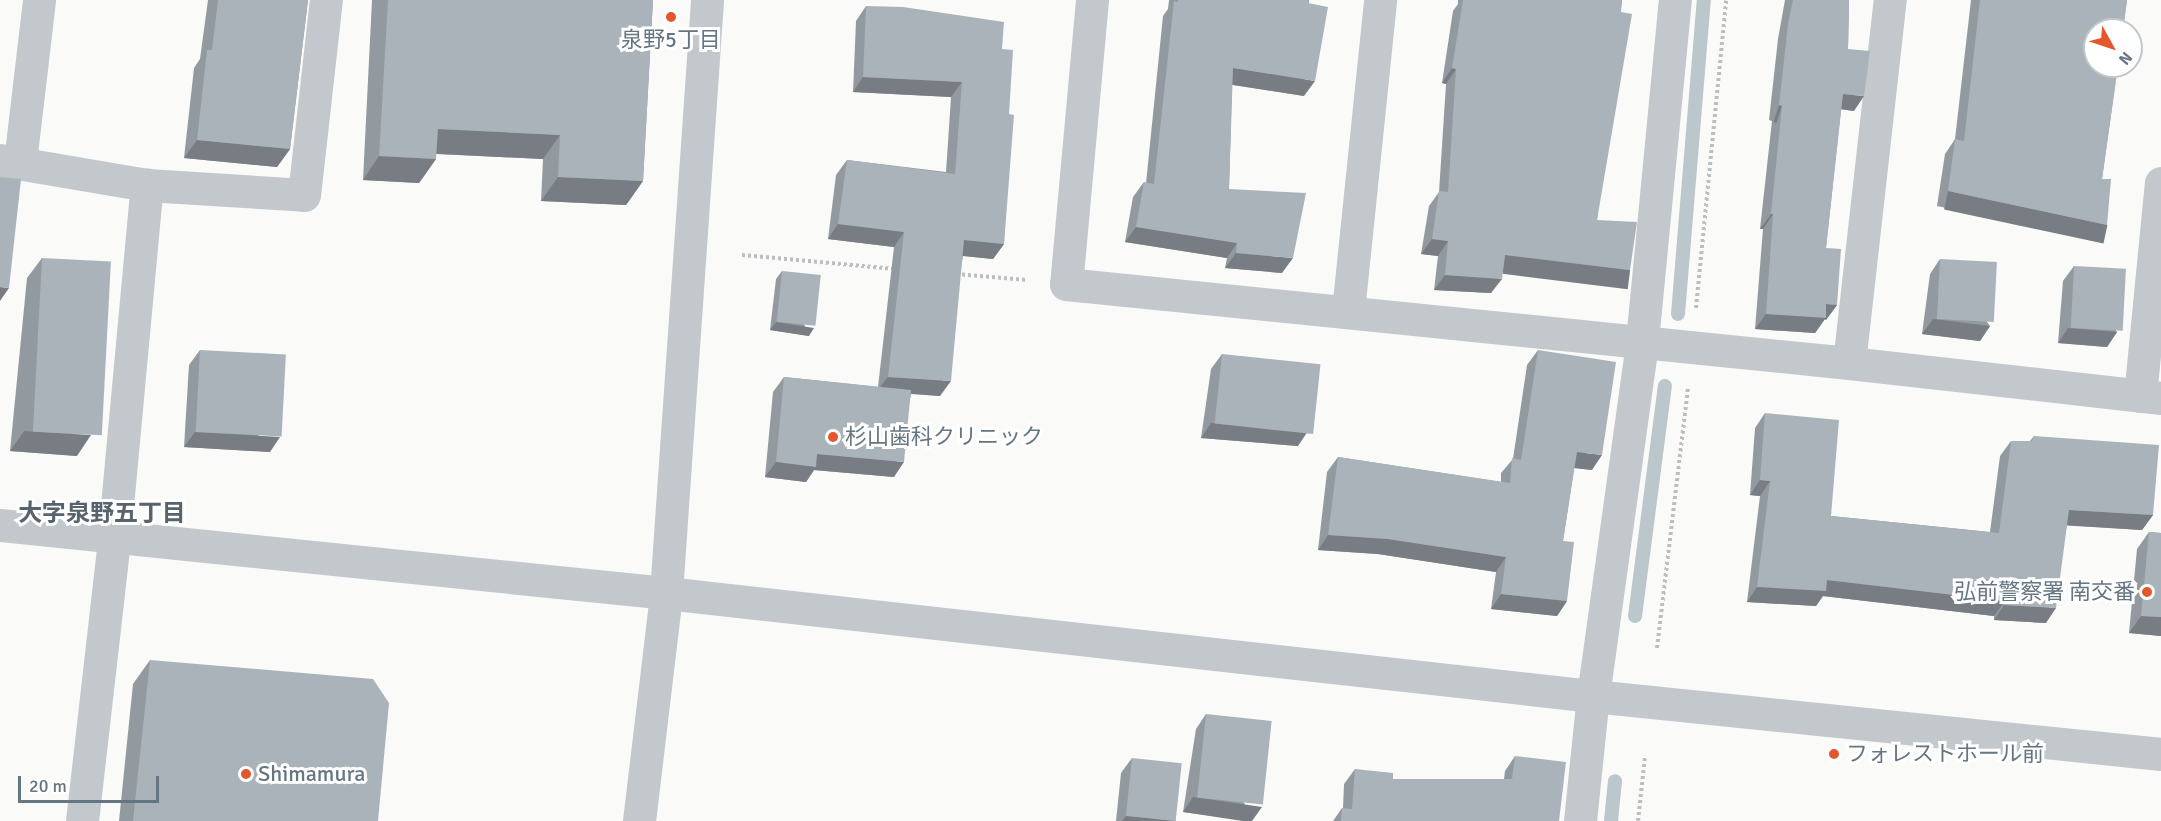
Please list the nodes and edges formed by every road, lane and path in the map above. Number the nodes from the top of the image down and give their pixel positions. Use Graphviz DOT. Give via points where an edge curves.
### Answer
graph roads {
  1 [pos="39,0"];
  2 [pos="326,0"];
  3 [pos="707,0"];
  4 [pos="1092,0"];
  5 [pos="1380,0"];
  6 [pos="1675,0"];
  7 [pos="1890,0"];
  8 [pos="10,161"];
  9 [pos="2161,183"];
  10 [pos="147,185"];
  11 [pos="742,255"];
  12 [pos="904,269"];
  13 [pos="950,274"];
  14 [pos="1066,284"];
  15 [pos="1348,311"];
  16 [pos="1642,341"];
  17 [pos="1849,363"];
  18 [pos="2150,397"];
  19 [pos="0,525"];
  20 [pos="114,538"];
  21 [pos="666,593"];
  22 [pos="1593,696"];
  23 [pos="2161,754"];
  24 [pos="1645,757"];
  25 [pos="82,821"];
  26 [pos="639,821"];
  27 [pos="1580,821"];
  28 [pos="1638,821"];
  1 -- 8 [label="street"];
  2 -- 10 [label="street" via="304,195"];
  3 -- 21 [label="street"];
  4 -- 14 [label="street"];
  5 -- 15 [label="street"];
  6 -- 16 [label="street"];
  7 -- 17 [label="street"];
  8 -- 10 [label="street"];
  9 -- 18 [label="street"];
  10 -- 20 [label="street"];
  11 -- 12 [label="path"];
  13 -- 14 [label="path"];
  14 -- 15 [label="street"];
  15 -- 16 [label="street"];
  16 -- 17 [label="street"];
  16 -- 22 [label="street"];
  17 -- 18 [label="street"];
  19 -- 20 [label="street"];
  20 -- 21 [label="street"];
  20 -- 25 [label="street"];
  21 -- 22 [label="street"];
  21 -- 26 [label="street"];
  22 -- 23 [label="street"];
  22 -- 27 [label="street"];
  24 -- 28 [label="path"];
}
